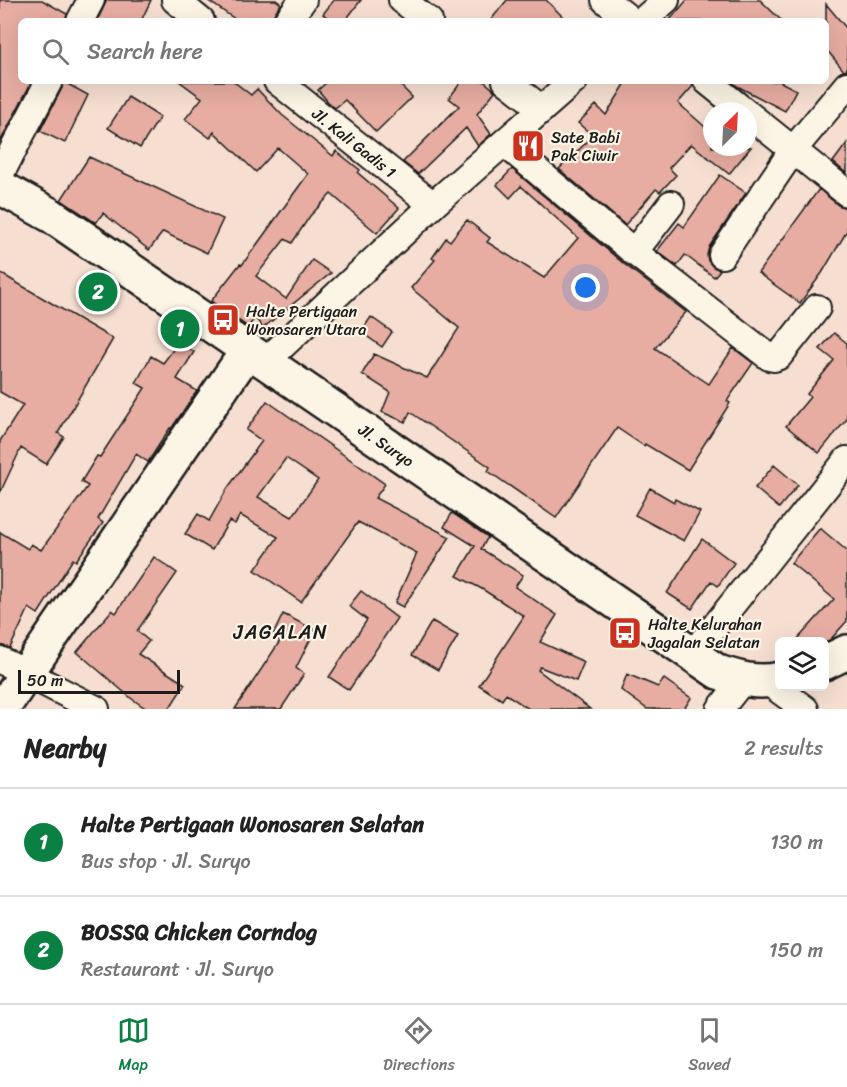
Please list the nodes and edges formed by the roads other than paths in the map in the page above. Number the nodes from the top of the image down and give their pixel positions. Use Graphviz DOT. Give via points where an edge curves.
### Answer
graph roads {
  1 [pos="91,0"];
  2 [pos="175,0"];
  3 [pos="303,0"];
  4 [pos="402,0"];
  5 [pos="605,0"];
  6 [pos="666,0"];
  7 [pos="82,18"];
  8 [pos="197,18"];
  9 [pos="289,18"];
  10 [pos="425,18"];
  11 [pos="628,18"];
  12 [pos="645,18"];
  13 [pos="47,84"];
  14 [pos="281,84"];
  15 [pos="510,84"];
  16 [pos="571,84"];
  17 [pos="711,84"];
  18 [pos="847,85"];
  19 [pos="733,102"];
  20 [pos="542,109"];
  21 [pos="757,121"];
  22 [pos="504,143"];
  23 [pos="793,150"];
  24 [pos="0,175"];
  25 [pos="0,187"];
  26 [pos="847,193"];
  27 [pos="671,204"];
  28 [pos="433,205"];
  29 [pos="634,252"];
  30 [pos="722,255"];
  31 [pos="817,308"];
  32 [pos="256,356"];
  33 [pos="847,460"];
  34 [pos="847,652"];
  35 [pos="692,655"];
  36 [pos="829,661"];
  37 [pos="12,667"];
  38 [pos="764,680"];
  39 [pos="88,705"];
  40 [pos="2,709"];
  41 [pos="720,709"];
  42 [pos="805,709"];
  1 -- 7 [label="street"];
  2 -- 8 [label="street"];
  3 -- 9 [label="street"];
  4 -- 10 [label="street"];
  5 -- 11 [label="street"];
  6 -- 12 [label="street"];
  13 -- 24 [label="street"];
  14 -- 28 [label="street, Jl. Kali Gadis 1"];
  15 -- 20 [label="street"];
  16 -- 20 [label="street"];
  17 -- 19 [label="street"];
  18 -- 23 [label="street"];
  20 -- 22 [label="street"];
  21 -- 23 [label="street"];
  22 -- 28 [label="street"];
  22 -- 29 [label="street"];
  23 -- 26 [label="street"];
  23 -- 30 [label="street"];
  25 -- 32 [label="main road, Jl. Suryo" via="52,216"];
  27 -- 29 [label="street"];
  28 -- 32 [label="street"];
  29 -- 31 [label="street" via="771,358 779,356"];
  32 -- 35 [label="main road, Jl. Suryo"];
  32 -- 37 [label="main road"];
  33 -- 35 [label="street"];
  34 -- 36 [label="main road"];
  35 -- 38 [label="main road, Jl. Suryo" via="718,672"];
  37 -- 39 [label="street"];
  37 -- 40 [label="main road"];
  38 -- 41 [label="street"];
  38 -- 42 [label="street"];
}
